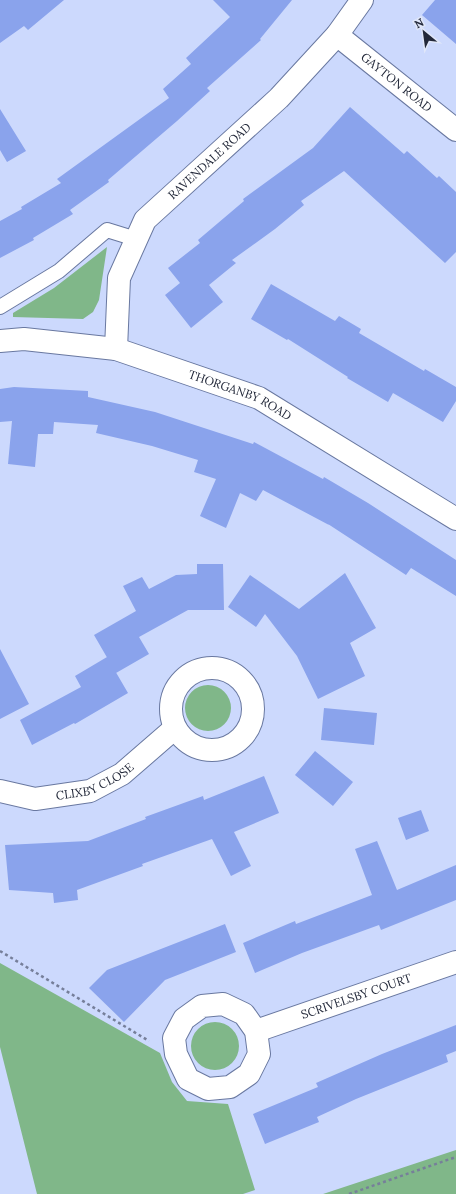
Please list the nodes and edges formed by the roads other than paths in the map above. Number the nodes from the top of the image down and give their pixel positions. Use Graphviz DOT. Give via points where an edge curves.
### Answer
graph roads {
  1 [pos="362,0"];
  2 [pos="337,35"];
  3 [pos="456,130"];
  4 [pos="136,239"];
  5 [pos="0,307"];
  6 [pos="0,341"];
  7 [pos="116,349"];
  8 [pos="456,519"];
  9 [pos="175,728"];
  10 [pos="0,791"];
  11 [pos="456,962"];
  12 [pos="256,1031"];
  1 -- 2 [label="street, RAVENDALE ROAD"];
  2 -- 3 [label="street, GAYTON ROAD"];
  2 -- 4 [label="street, RAVENDALE ROAD" via="280,98 145,220"];
  4 -- 5 [label="lane" via="107,230 59,271"];
  4 -- 7 [label="street, RAVENDALE ROAD" via="119,278"];
  6 -- 7 [label="street, THORGANBY ROAD" via="24,339"];
  7 -- 8 [label="street, THORGANBY ROAD" via="259,398"];
  9 -- 10 [label="street, CLIXBY CLOSE" via="122,774 90,791 34,799"];
  11 -- 12 [label="street, SCRIVELSBY COURT"];
  12 -- 12 [label="street" via="244,1014 224,1004 202,1006 184,1019 174,1038 176,1054 188,1079 208,1089 230,1087 249,1074 252,1068 258,1054"];
}
